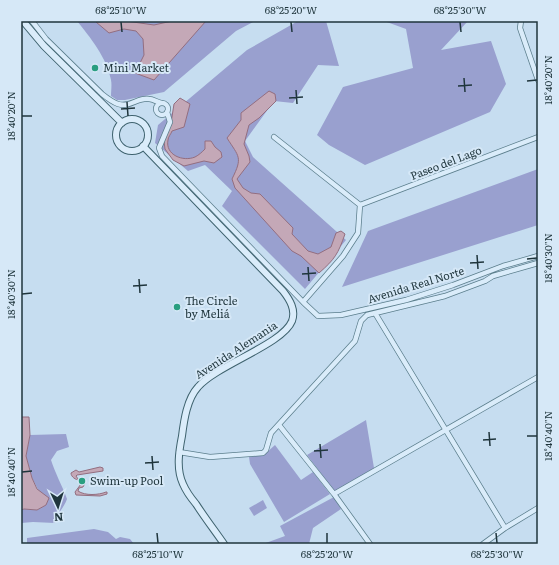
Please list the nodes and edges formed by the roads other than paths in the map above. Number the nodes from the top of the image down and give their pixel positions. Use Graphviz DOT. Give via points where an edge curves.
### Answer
graph roads {
  1 [pos="23,21"];
  2 [pos="32,21"];
  3 [pos="520,21"];
  4 [pos="538,80"];
  5 [pos="158,105"];
  6 [pos="165,114"];
  7 [pos="122,123"];
  8 [pos="274,137"];
  9 [pos="538,137"];
  10 [pos="143,146"];
  11 [pos="360,205"];
  12 [pos="538,256"];
  13 [pos="538,263"];
  14 [pos="303,302"];
  15 [pos="375,313"];
  16 [pos="538,377"];
  17 [pos="279,425"];
  18 [pos="446,430"];
  19 [pos="179,452"];
  20 [pos="334,494"];
  21 [pos="538,508"];
  22 [pos="505,528"];
  23 [pos="224,544"];
  24 [pos="370,544"];
  25 [pos="482,544"];
  1 -- 7 [label="street" via="44,46"];
  2 -- 5 [label="street" via="46,39 110,100 128,105 145,99 154,100"];
  3 -- 4 [label="street" via="520,28"];
  5 -- 6 [label="street" via="166,105"];
  5 -- 6 [label="street" via="155,108 157,113 160,116"];
  6 -- 14 [label="street, Avenida Real Norte" via="169,117 169,124 159,148 162,156"];
  7 -- 10 [label="street" via="138,121 146,127 148,135"];
  7 -- 10 [label="street" via="116,136 119,144 131,151"];
  8 -- 11 [label="street"];
  9 -- 11 [label="street, Paseo del Lago"];
  10 -- 19 [label="street, Avenida Alemania" via="283,291 293,306 292,320 281,335 225,367 196,388 186,413"];
  11 -- 14 [label="street" via="358,233 343,256"];
  12 -- 14 [label="street, Avenida Real Norte" via="406,300 341,315 318,316"];
  13 -- 15 [label="street" via="493,276 445,296"];
  15 -- 17 [label="street" via="364,317 355,341"];
  15 -- 18 [label="street"];
  16 -- 18 [label="street"];
  17 -- 19 [label="street" via="261,454 210,457"];
  17 -- 20 [label="street"];
  18 -- 20 [label="street"];
  18 -- 22 [label="street"];
  19 -- 23 [label="street, Avenida Alemania" via="180,477 183,484"];
  20 -- 24 [label="street"];
  21 -- 22 [label="street"];
  22 -- 25 [label="street"];
}
